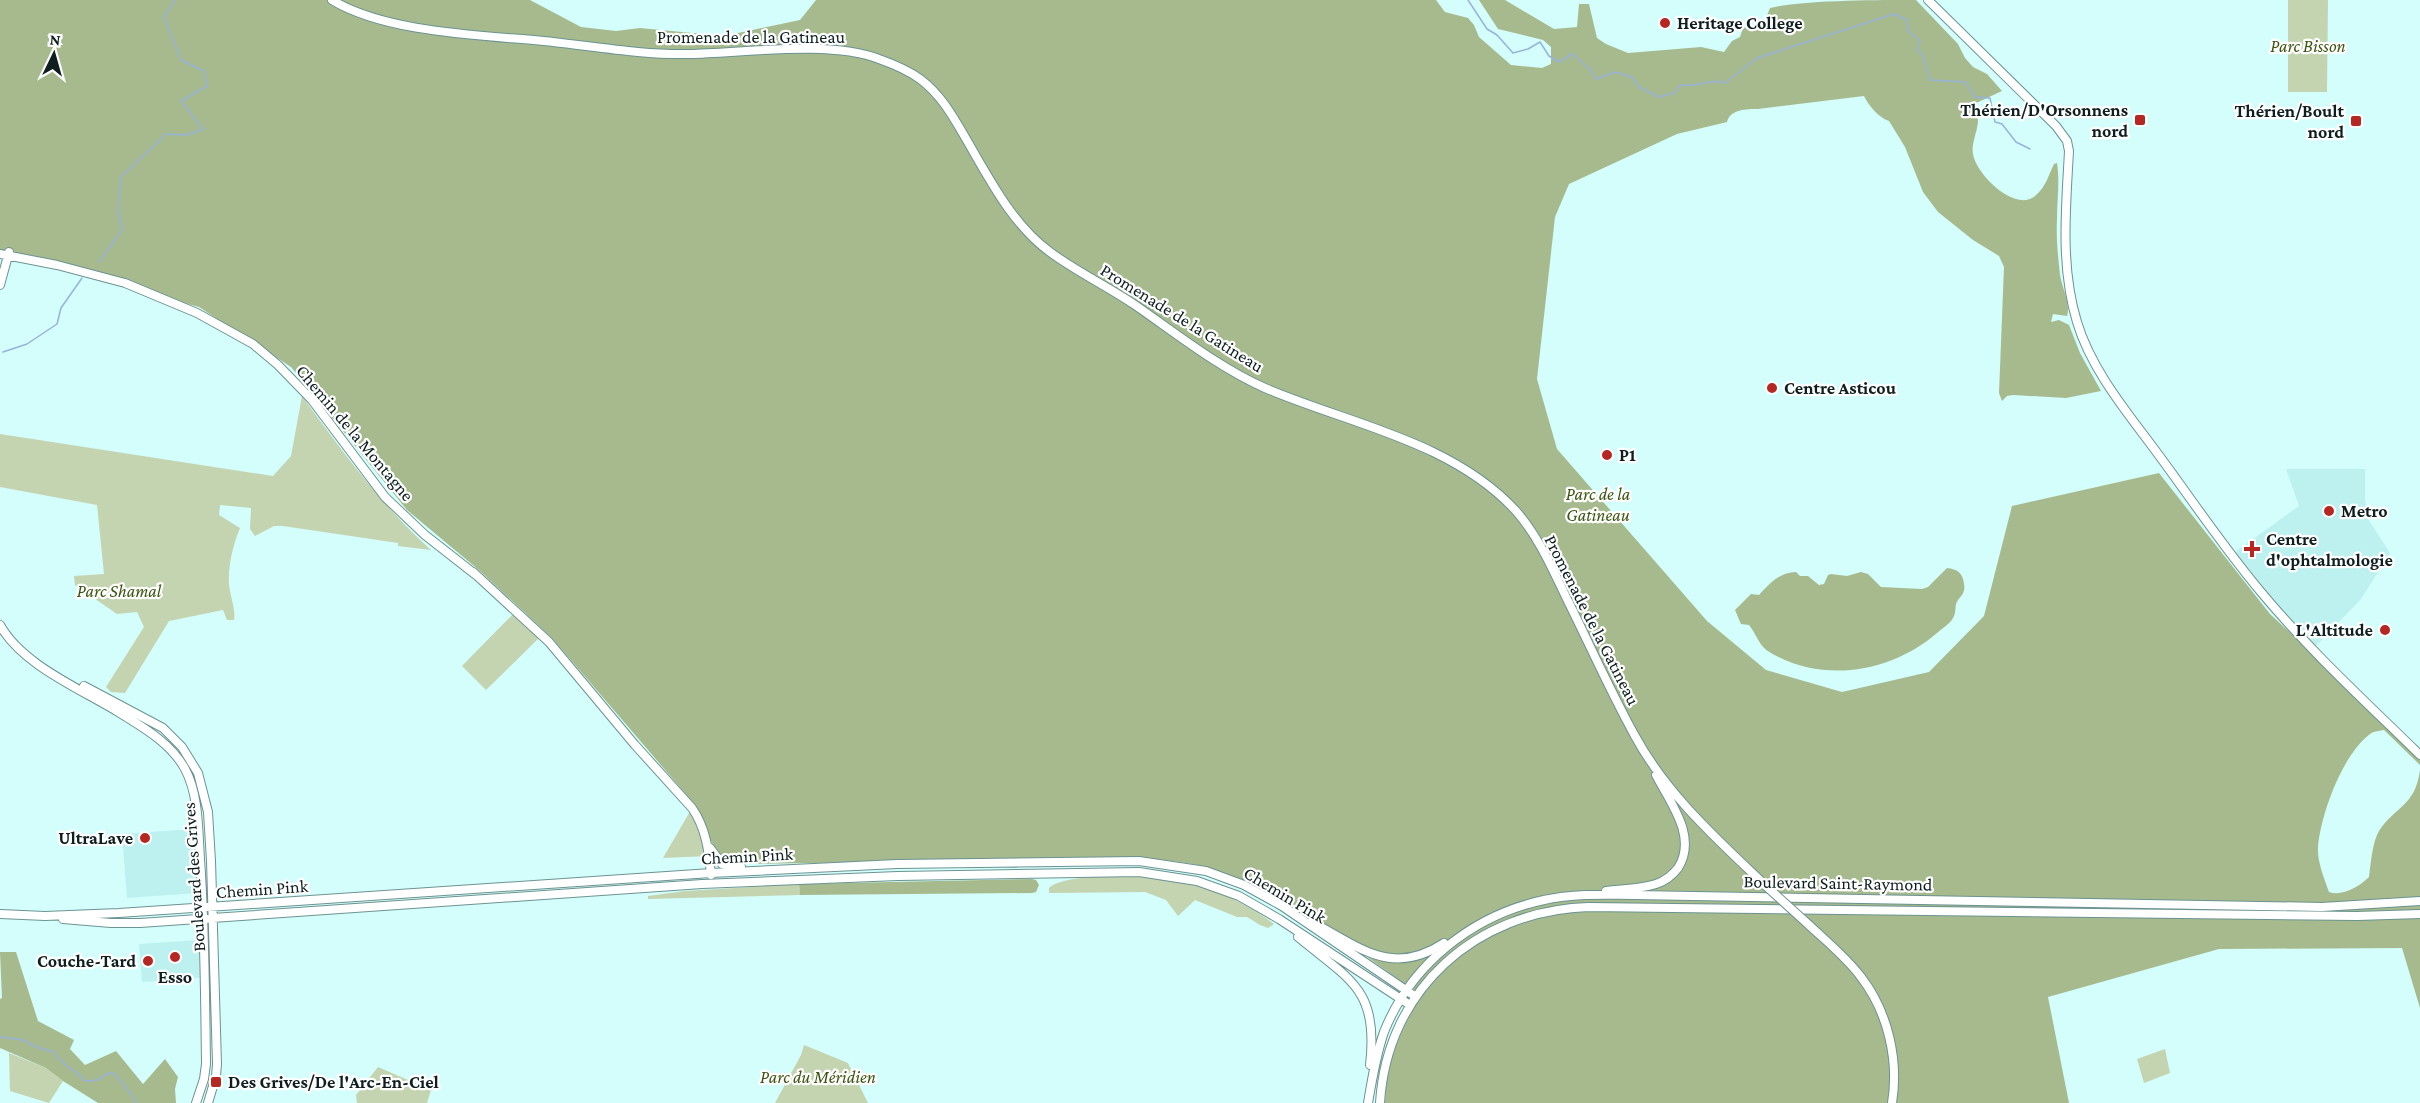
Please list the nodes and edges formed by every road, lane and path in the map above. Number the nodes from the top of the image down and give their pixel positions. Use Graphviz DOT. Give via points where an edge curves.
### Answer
graph roads {
  1 [pos="332,0"];
  2 [pos="1928,0"];
  3 [pos="4,252"];
  4 [pos="0,285"];
  5 [pos="0,625"];
  6 [pos="71,683"];
  7 [pos="1644,752"];
  8 [pos="2420,755"];
  9 [pos="705,837"];
  10 [pos="838,866"];
  11 [pos="711,873"];
  12 [pos="711,884"];
  13 [pos="1560,897"];
  14 [pos="2420,901"];
  15 [pos="1282,906"];
  16 [pos="214,907"];
  17 [pos="203,908"];
  18 [pos="0,914"];
  19 [pos="2420,914"];
  20 [pos="45,916"];
  21 [pos="214,918"];
  22 [pos="204,919"];
  23 [pos="1279,919"];
  24 [pos="1469,930"];
  25 [pos="1406,991"];
  26 [pos="1416,997"];
  27 [pos="1401,1000"];
  28 [pos="1410,1005"];
  29 [pos="196,1103"];
  30 [pos="208,1103"];
  31 [pos="1368,1103"];
  32 [pos="1380,1103"];
  33 [pos="1892,1103"];
  1 -- 7 [label="main road, Promenade de la Gatineau" via="364,16 418,28 606,48 683,55 843,50 871,56 922,80 948,108 1018,222 1046,250 1130,301 1231,371 1265,388 1422,447 1488,486 1517,513 1543,550"];
  2 -- 8 [label="main road" via="2067,141 2066,243 2071,293 2080,333 2102,374 2260,591"];
  3 -- 4 [label="main road"];
  3 -- 9 [label="main road, Chemin de la Montagne" via="135,287 197,313 271,358 312,400 379,489 405,516 456,555 563,658 692,808"];
  5 -- 6 [label="main road, Boulevard des Grives" via="24,656"];
  6 -- 16 [label="main road, Boulevard des Grives" via="147,718 171,734 187,753 198,773 207,805"];
  6 -- 17 [label="main road, Boulevard des Grives" via="151,732 184,768 194,797"];
  7 -- 13 [label="main road" via="1684,834 1685,853 1679,865 1671,876 1653,885"];
  7 -- 33 [label="main road, Promenade de la Gatineau, bridge" via="1692,814 1856,971 1880,1008 1886,1025 1893,1061"];
  9 -- 10 [label="main road" via="715,856 727,866"];
  9 -- 11 [label="main road, Chemin de la Montagne"];
  10 -- 11 [label="main road, Chemin Pink"];
  10 -- 15 [label="main road, Chemin Pink" via="1161,863 1226,878"];
  11 -- 12 [label="main road, Chemin de la Montagne"];
  11 -- 16 [label="main road, Chemin Pink"];
  12 -- 21 [label="main road, Chemin Pink"];
  12 -- 23 [label="main road, Chemin Pink" via="1139,872 1215,886"];
  13 -- 14 [label="main road, Boulevard Saint-Raymond" via="1846,897 2322,907"];
  13 -- 24 [label="main road, Boulevard Saint-Raymond" via="1505,912"];
  15 -- 24 [label="main road" via="1364,952 1391,959 1426,954"];
  15 -- 25 [label="main road, Chemin Pink"];
  16 -- 17 [label="main road, Chemin Pink"];
  16 -- 21 [label="main road, Boulevard des Grives"];
  17 -- 20 [label="main road, Chemin Pink"];
  17 -- 22 [label="main road, Boulevard des Grives"];
  18 -- 20 [label="main road, Chemin Pink"];
  19 -- 26 [label="main road, Boulevard Saint-Raymond" via="1571,908 1528,916 1478,938 1444,964"];
  20 -- 22 [label="main road, Chemin Pink" via="111,923"];
  21 -- 22 [label="main road, Chemin Pink"];
  21 -- 30 [label="main road, Boulevard des Grives" via="217,1064"];
  22 -- 29 [label="main road, Boulevard des Grives" via="206,1064"];
  23 -- 27 [label="main road, Chemin Pink"];
  23 -- 31 [label="main road" via="1353,983 1365,1002 1373,1032"];
  24 -- 25 [label="main road, Boulevard Saint-Raymond" via="1438,954"];
  25 -- 26 [label="main road, Chemin Pink"];
  25 -- 27 [label="main road, Boulevard Saint-Raymond"];
  26 -- 28 [label="main road, Boulevard Saint-Raymond"];
  27 -- 28 [label="main road, Chemin Pink"];
  27 -- 31 [label="main road, Boulevard Saint-Raymond" via="1381,1041"];
  28 -- 32 [label="main road, Boulevard Saint-Raymond" via="1391,1042"];
}
